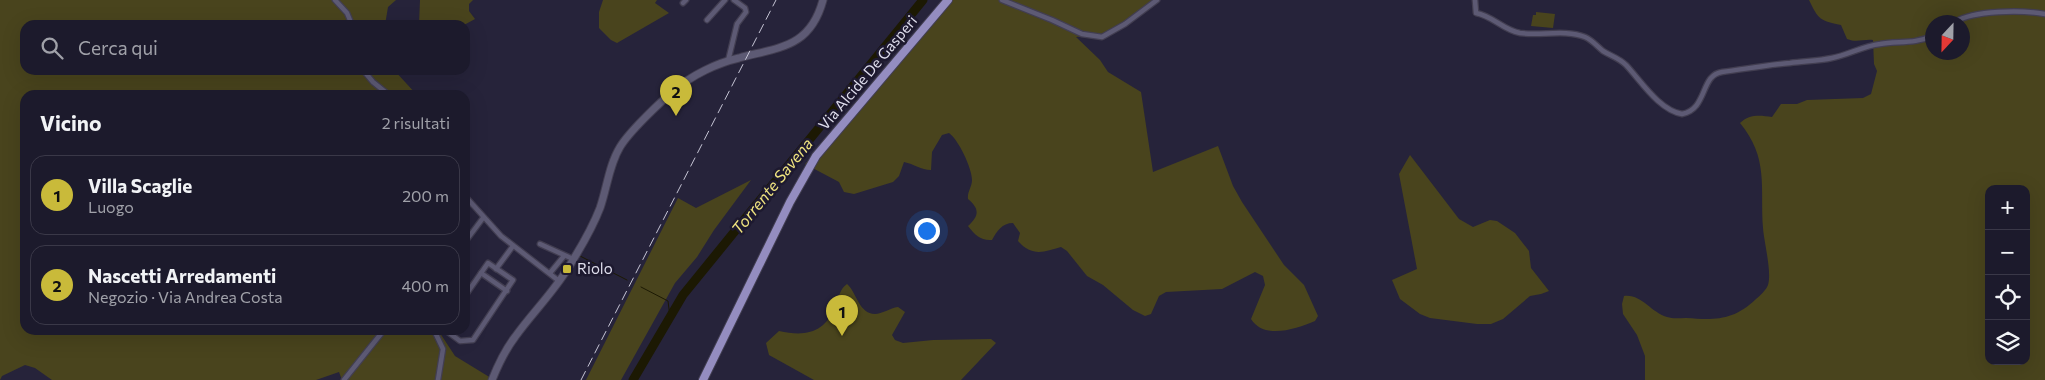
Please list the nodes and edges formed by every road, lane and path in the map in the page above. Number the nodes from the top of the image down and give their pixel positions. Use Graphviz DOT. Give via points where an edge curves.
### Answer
graph roads {
  1 [pos="335,0"];
  2 [pos="725,0"];
  3 [pos="734,0"];
  4 [pos="823,0"];
  5 [pos="948,0"];
  6 [pos="1002,0"];
  7 [pos="1157,0"];
  8 [pos="1475,0"];
  9 [pos="2045,14"];
  10 [pos="1970,17"];
  11 [pos="350,20"];
  12 [pos="707,20"];
  13 [pos="1925,38"];
  14 [pos="728,61"];
  15 [pos="367,75"];
  16 [pos="382,90"];
  17 [pos="470,202"];
  18 [pos="483,218"];
  19 [pos="470,235"];
  20 [pos="540,244"];
  21 [pos="512,246"];
  22 [pos="564,256"];
  23 [pos="573,259"];
  24 [pos="496,269"];
  25 [pos="481,273"];
  26 [pos="550,274"];
  27 [pos="559,281"];
  28 [pos="470,289"];
  29 [pos="507,290"];
  30 [pos="380,335"];
  31 [pos="436,335"];
  32 [pos="452,335"];
  33 [pos="344,380"];
  34 [pos="438,380"];
  35 [pos="492,380"];
  36 [pos="703,380"];
  1 -- 11 [label="street"];
  2 -- 12 [label="street"];
  3 -- 14 [label="street" via="746,12 737,24"];
  4 -- 14 [label="main road" via="816,18 798,39 772,51"];
  5 -- 36 [label="main road, Via Alcide De Gasperi" via="816,156"];
  6 -- 7 [label="street" via="1082,34 1102,37"];
  8 -- 13 [label="street" via="1476,13 1486,15 1512,31 1584,37 1619,59 1639,83 1668,109 1682,114 1693,109 1710,78 1721,72 1833,58 1879,44"];
  9 -- 10 [label="street" via="2018,12"];
  14 -- 23 [label="main road" via="676,89 621,145 599,210"];
  15 -- 16 [label="street"];
  17 -- 18 [label="street"];
  18 -- 19 [label="street"];
  18 -- 21 [label="street"];
  20 -- 22 [label="street"];
  21 -- 24 [label="street"];
  21 -- 26 [label="street"];
  22 -- 23 [label="street"];
  22 -- 26 [label="street"];
  23 -- 27 [label="main road"];
  24 -- 25 [label="street" via="488,263"];
  24 -- 29 [label="street" via="513,280"];
  25 -- 28 [label="street"];
  25 -- 29 [label="street"];
  26 -- 27 [label="street"];
  27 -- 35 [label="main road" via="514,337"];
  29 -- 32 [label="street" via="473,340 460,341"];
  30 -- 33 [label="street"];
  31 -- 34 [label="street" via="443,349"];
}
